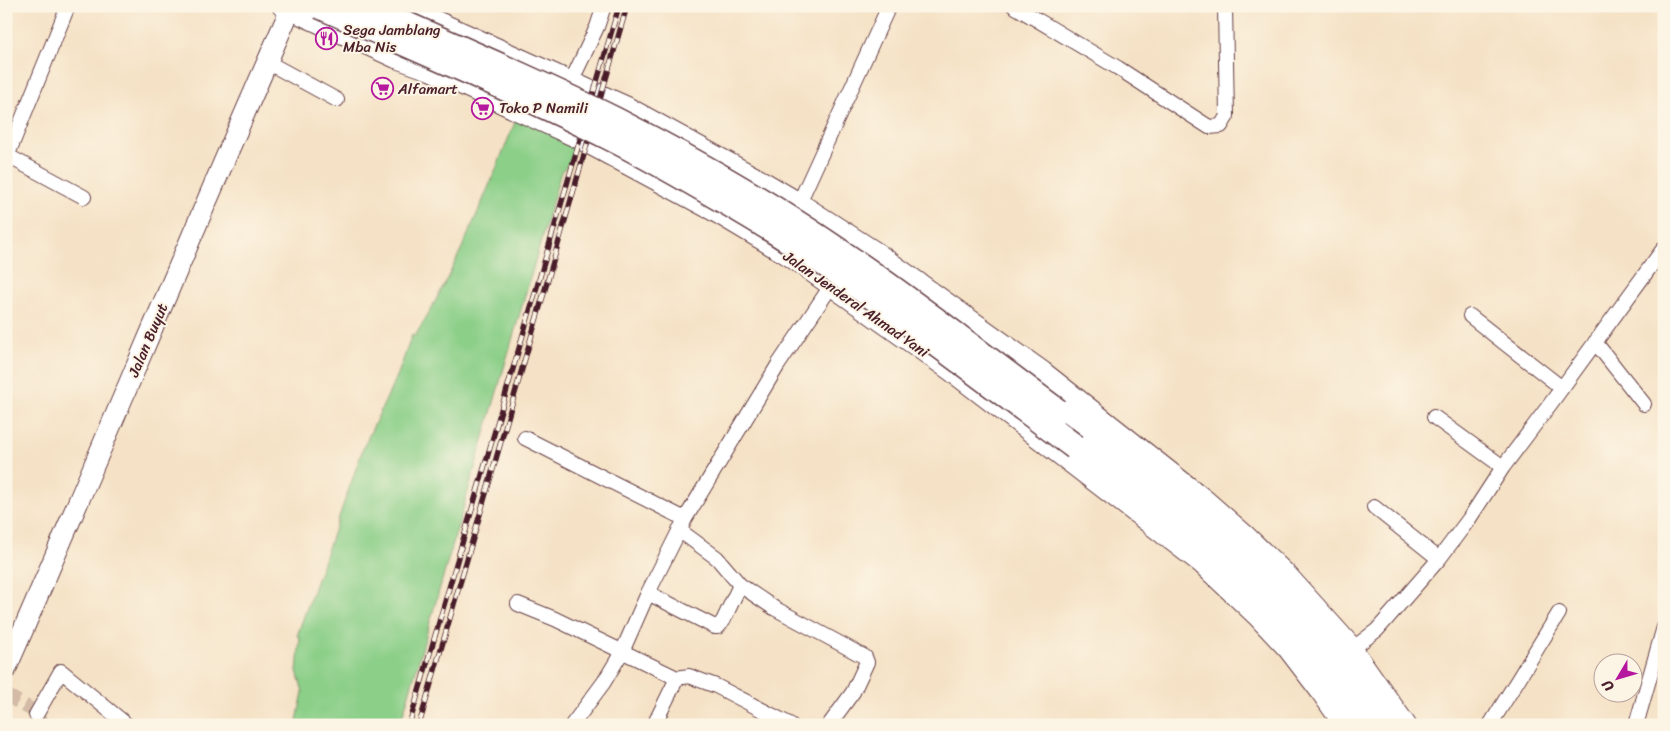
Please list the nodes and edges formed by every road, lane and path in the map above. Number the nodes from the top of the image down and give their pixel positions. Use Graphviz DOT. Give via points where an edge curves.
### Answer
graph roads {
  1 [pos="68,6"];
  2 [pos="320,6"];
  3 [pos="365,6"];
  4 [pos="403,6"];
  5 [pos="604,6"];
  6 [pos="889,6"];
  7 [pos="1014,6"];
  8 [pos="1225,6"];
  9 [pos="286,8"];
  10 [pos="443,24"];
  11 [pos="267,62"];
  12 [pos="430,70"];
  13 [pos="571,82"];
  14 [pos="337,100"];
  15 [pos="7,157"];
  16 [pos="766,184"];
  17 [pos="84,197"];
  18 [pos="799,203"];
  19 [pos="747,230"];
  20 [pos="1664,248"];
  21 [pos="831,286"];
  22 [pos="1470,316"];
  23 [pos="1595,342"];
  24 [pos="1562,388"];
  25 [pos="1644,404"];
  26 [pos="1434,416"];
  27 [pos="525,438"];
  28 [pos="1503,467"];
  29 [pos="1374,507"];
  30 [pos="1179,515"];
  31 [pos="682,524"];
  32 [pos="1439,559"];
  33 [pos="740,585"];
  34 [pos="648,593"];
  35 [pos="518,604"];
  36 [pos="1559,613"];
  37 [pos="1664,627"];
  38 [pos="1352,649"];
  39 [pos="622,652"];
  40 [pos="6,669"];
  41 [pos="677,678"];
  42 [pos="36,715"];
  43 [pos="127,725"];
  44 [pos="572,725"];
  45 [pos="654,725"];
  46 [pos="792,725"];
  47 [pos="829,725"];
  48 [pos="1344,725"];
  49 [pos="1364,725"];
  50 [pos="1386,725"];
  51 [pos="1406,725"];
  52 [pos="1490,725"];
  53 [pos="1636,725"];
  1 -- 15 [label="street"];
  2 -- 30 [label="highway, Jalan Jenderal Ahmad Yani, bridge" via="610,137 736,207 825,264"];
  3 -- 30 [label="highway, Jalan Jenderal Ahmad Yani, bridge" via="615,120 754,197 909,300"];
  4 -- 10 [label="street"];
  5 -- 13 [label="street"];
  6 -- 18 [label="street"];
  7 -- 8 [label="street" via="1118,68 1209,128 1221,126 1227,116"];
  9 -- 11 [label="street, Jalan Buyut"];
  9 -- 12 [label="street, Jalan Jenderal Ahmad Yani"];
  10 -- 12 [label="street" via="456,39 457,53 452,65"];
  10 -- 13 [label="street"];
  11 -- 14 [label="street"];
  11 -- 40 [label="street, Jalan Buyut"];
  12 -- 19 [label="street, Jalan Jenderal Ahmad Yani" via="580,139"];
  13 -- 16 [label="street" via="625,106"];
  15 -- 17 [label="street"];
  16 -- 18 [label="street"];
  16 -- 19 [label="street" via="750,188 742,197 738,209"];
  18 -- 38 [label="street" via="877,253 1044,372 1204,500 1288,576"];
  19 -- 21 [label="street, Jalan Jenderal Ahmad Yani"];
  20 -- 23 [label="street"];
  21 -- 31 [label="street"];
  21 -- 48 [label="street, Jalan Jenderal Ahmad Yani" via="950,370 1201,563 1288,649"];
  22 -- 24 [label="street"];
  23 -- 24 [label="street"];
  23 -- 25 [label="street"];
  24 -- 28 [label="street"];
  26 -- 28 [label="street"];
  27 -- 31 [label="street"];
  28 -- 32 [label="street"];
  29 -- 32 [label="street"];
  30 -- 49 [label="highway, Jalan Jenderal Ahmad Yani" via="1210,552 1260,599 1311,656"];
  30 -- 50 [label="highway, Jalan Jenderal Ahmad Yani" via="1218,535 1288,603 1343,665"];
  31 -- 33 [label="street"];
  31 -- 34 [label="street"];
  32 -- 38 [label="street" via="1377,630"];
  33 -- 34 [label="street" via="718,627"];
  33 -- 47 [label="street" via="774,608 865,657 867,662 854,692"];
  34 -- 39 [label="street"];
  35 -- 39 [label="street" via="555,618"];
  36 -- 52 [label="street"];
  37 -- 53 [label="street"];
  38 -- 51 [label="street"];
  39 -- 41 [label="street"];
  39 -- 44 [label="street"];
  41 -- 45 [label="street"];
  41 -- 46 [label="street" via="689,676 716,686"];
  42 -- 43 [label="street" via="61,671"];
}
